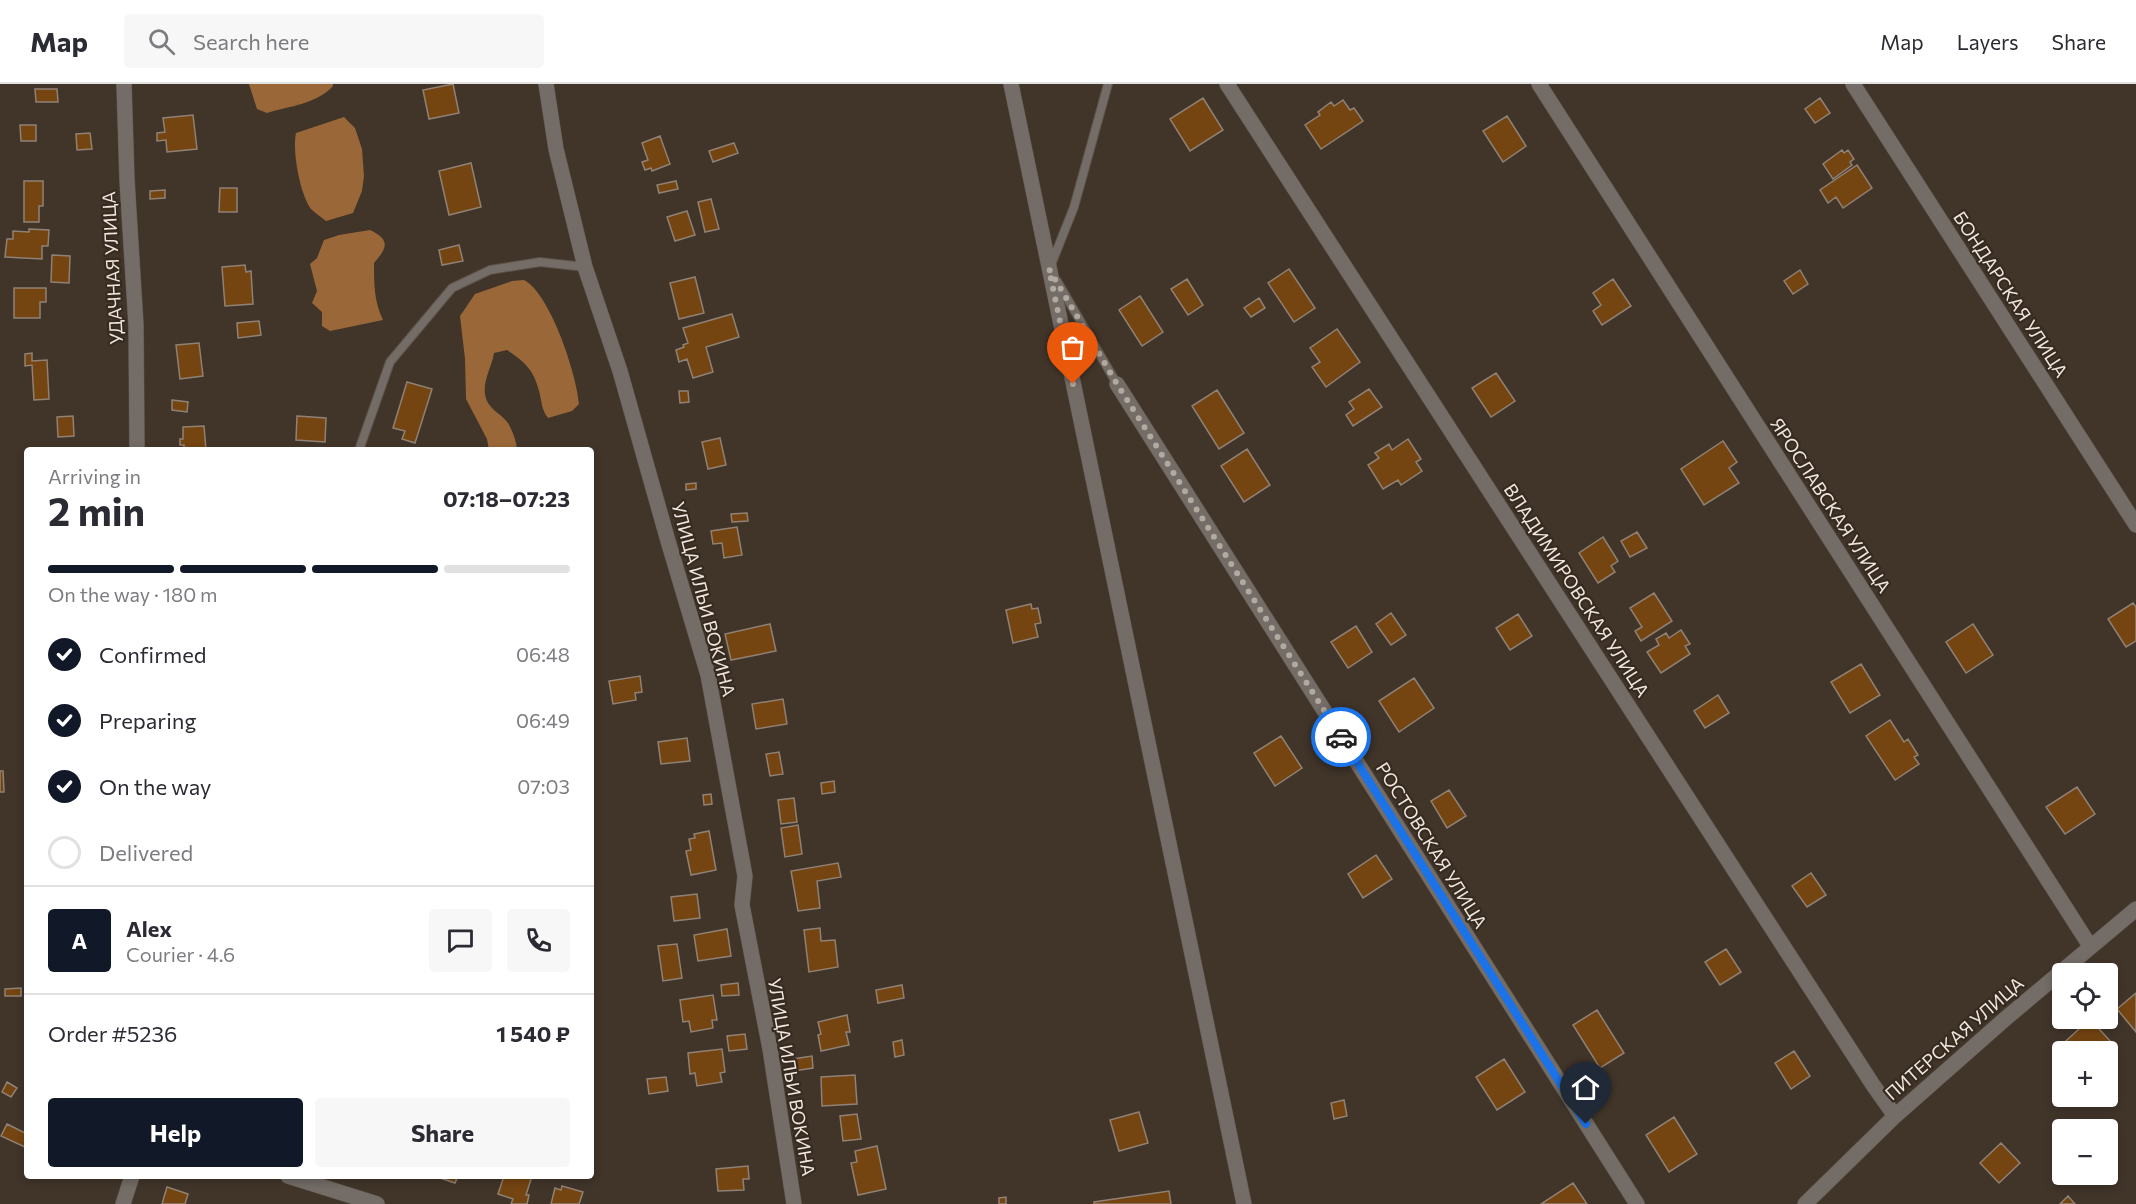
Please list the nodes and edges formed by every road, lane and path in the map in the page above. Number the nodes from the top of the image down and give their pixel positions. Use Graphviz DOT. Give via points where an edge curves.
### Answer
graph roads {
  1 [pos="124,84"];
  2 [pos="546,84"];
  3 [pos="1011,84"];
  4 [pos="1108,84"];
  5 [pos="1227,84"];
  6 [pos="1539,84"];
  7 [pos="1853,84"];
  8 [pos="585,267"];
  9 [pos="1049,269"];
  10 [pos="1117,384"];
  11 [pos="137,447"];
  12 [pos="360,447"];
  13 [pos="2136,525"];
  14 [pos="2136,909"];
  15 [pos="2090,946"];
  16 [pos="1895,1116"];
  17 [pos="131,1179"];
  18 [pos="298,1179"];
  19 [pos="123,1204"];
  20 [pos="378,1204"];
  21 [pos="794,1204"];
  22 [pos="1244,1204"];
  23 [pos="1637,1204"];
  24 [pos="1805,1204"];
  1 -- 11 [label="street, УДАЧНАЯ УЛИЦА" via="136,325"];
  2 -- 8 [label="street, УЛИЦА ИЛЬИ ВОКИНА" via="556,149"];
  3 -- 9 [label="street"];
  4 -- 9 [label="lane" via="1074,207"];
  5 -- 16 [label="street, ВЛАДИМИРОВСКАЯ УЛИЦА"];
  6 -- 15 [label="street, ЯРОСЛАВСКАЯ УЛИЦА"];
  7 -- 13 [label="street, БОНДАРСКАЯ УЛИЦА"];
  8 -- 12 [label="lane" via="540,262 490,270 452,288 390,362"];
  8 -- 21 [label="street, УЛИЦА ИЛЬИ ВОКИНА" via="620,371 708,675 745,876 741,905 770,1049"];
  9 -- 10 [label="lane"];
  9 -- 22 [label="street"];
  10 -- 23 [label="street, РОСТОВСКАЯ УЛИЦА"];
  14 -- 15 [label="street, ПИТЕРСКАЯ УЛИЦА"];
  15 -- 16 [label="street, ПИТЕРСКАЯ УЛИЦА"];
  16 -- 24 [label="street, ПИТЕРСКАЯ УЛИЦА"];
  17 -- 19 [label="street"];
  18 -- 20 [label="street"];
}
